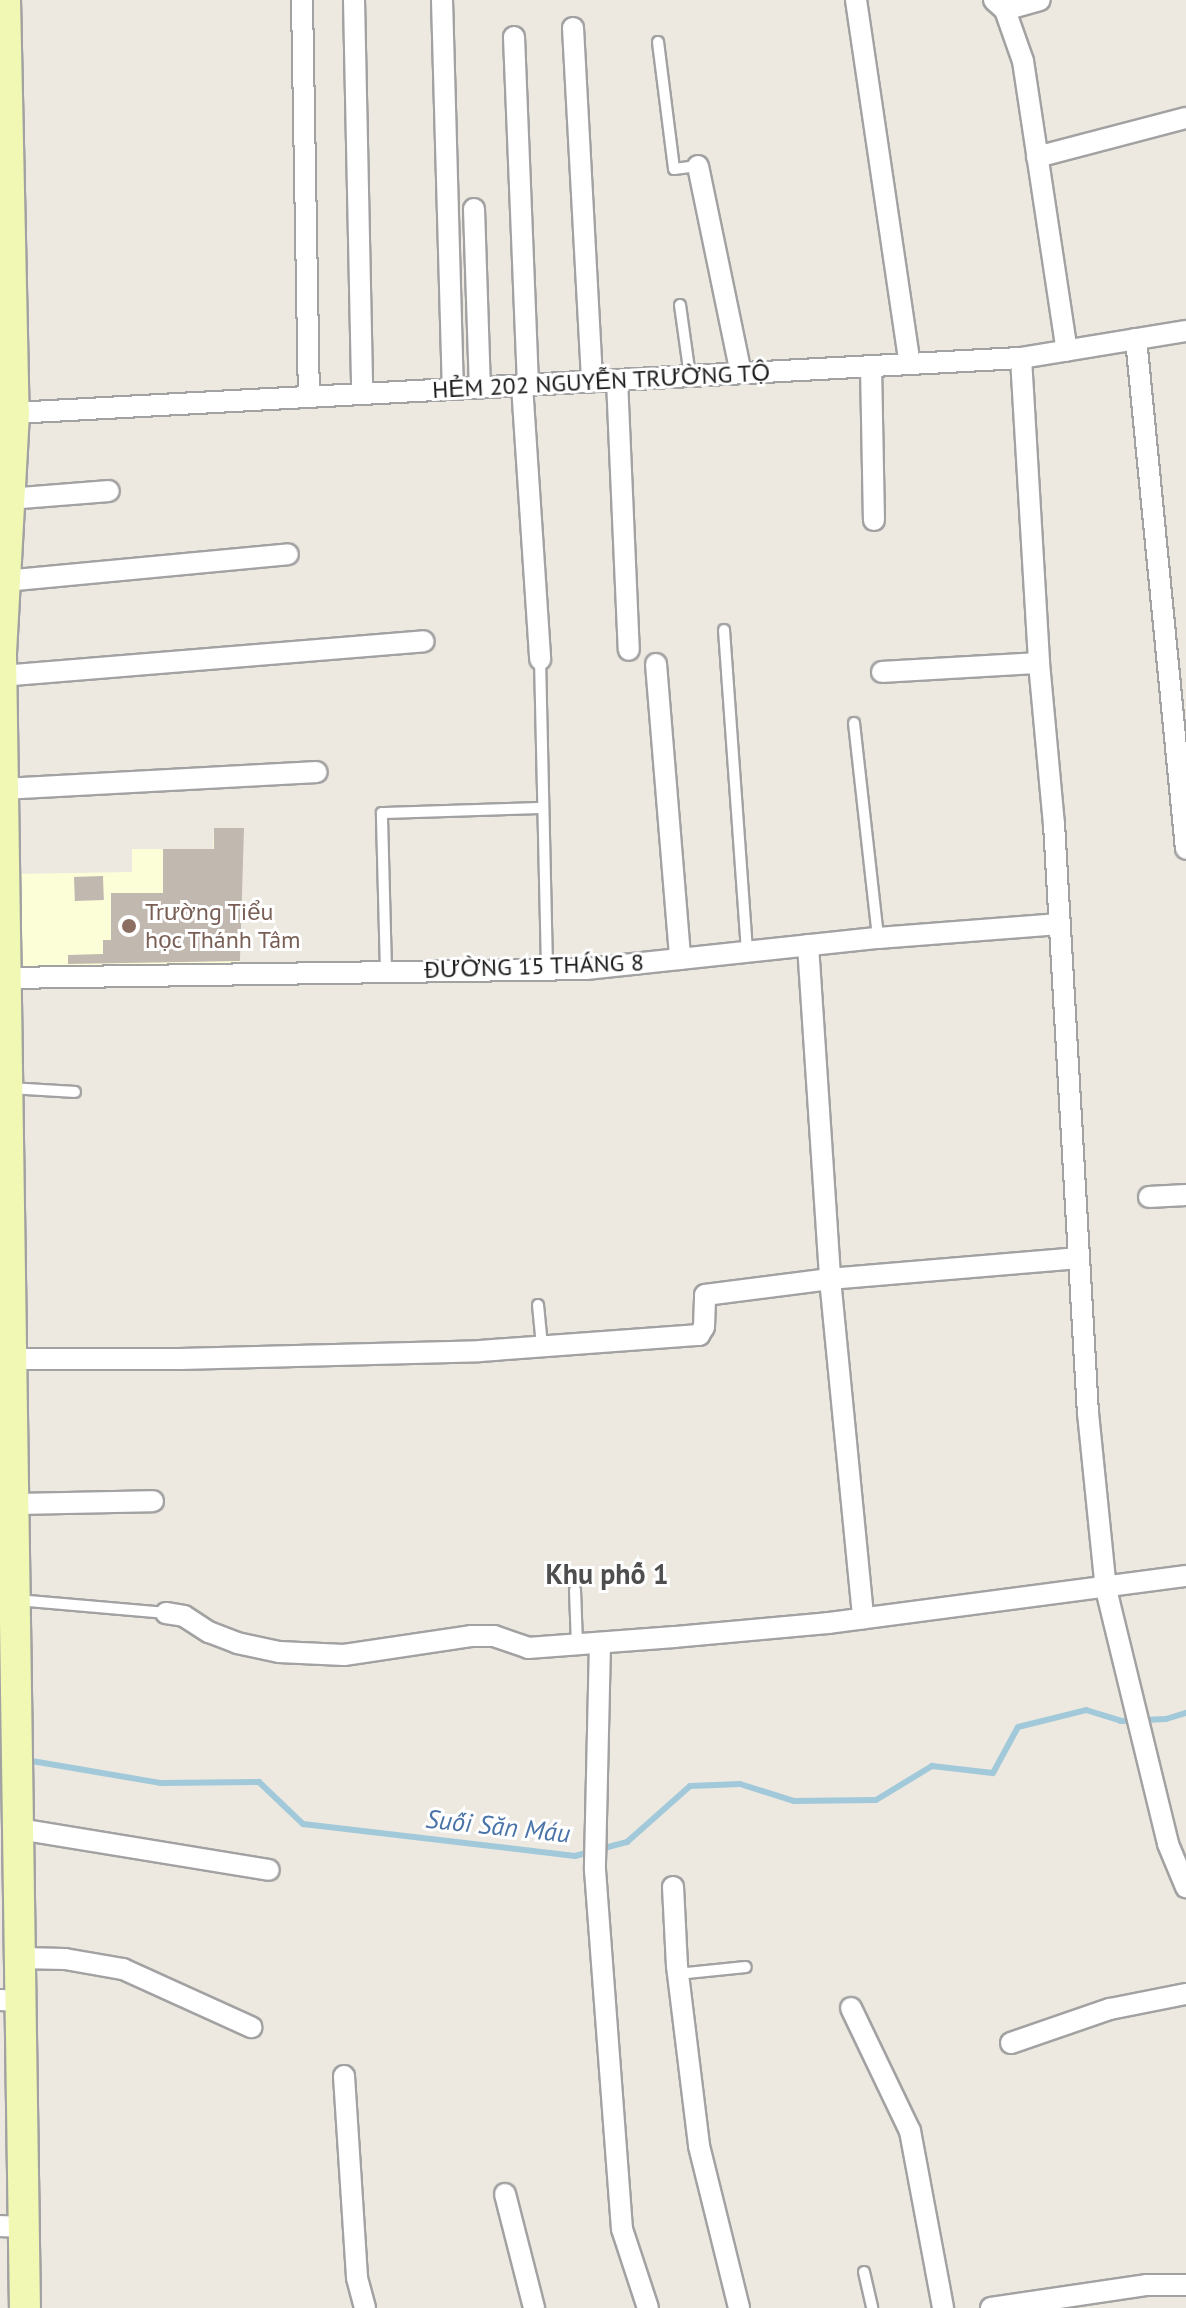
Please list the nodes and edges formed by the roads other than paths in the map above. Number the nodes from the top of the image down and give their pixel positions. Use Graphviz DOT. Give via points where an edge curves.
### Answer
graph roads {
  1 [pos="5,0"];
  2 [pos="302,0"];
  3 [pos="354,0"];
  4 [pos="442,0"];
  5 [pos="856,0"];
  6 [pos="1040,0"];
  7 [pos="999,5"];
  8 [pos="573,28"];
  9 [pos="514,37"];
  10 [pos="658,42"];
  11 [pos="1186,118"];
  12 [pos="1037,157"];
  13 [pos="698,166"];
  14 [pos="474,209"];
  15 [pos="6,233"];
  16 [pos="680,305"];
  17 [pos="1186,331"];
  18 [pos="1136,339"];
  19 [pos="1067,351"];
  20 [pos="1021,358"];
  21 [pos="910,364"];
  22 [pos="871,366"];
  23 [pos="7,370"];
  24 [pos="741,373"];
  25 [pos="690,376"];
  26 [pos="617,380"];
  27 [pos="592,381"];
  28 [pos="525,385"];
  29 [pos="480,388"];
  30 [pos="453,389"];
  31 [pos="362,394"];
  32 [pos="309,397"];
  33 [pos="14,413"];
  34 [pos="109,491"];
  35 [pos="9,499"];
  36 [pos="874,520"];
  37 [pos="288,554"];
  38 [pos="5,581"];
  39 [pos="724,630"];
  40 [pos="424,641"];
  41 [pos="629,650"];
  42 [pos="540,659"];
  43 [pos="1,662"];
  44 [pos="1039,663"];
  45 [pos="656,664"];
  46 [pos="882,672"];
  47 [pos="854,723"];
  48 [pos="2,746"];
  49 [pos="317,772"];
  50 [pos="4,789"];
  51 [pos="542,808"];
  52 [pos="2,834"];
  53 [pos="1186,838"];
  54 [pos="1186,849"];
  55 [pos="1059,924"];
  56 [pos="3,929"];
  57 [pos="878,938"];
  58 [pos="808,945"];
  59 [pos="747,951"];
  60 [pos="680,959"];
  61 [pos="547,970"];
  62 [pos="386,971"];
  63 [pos="5,998"];
  64 [pos="8,1087"];
  65 [pos="75,1092"];
  66 [pos="5,1118"];
  67 [pos="1186,1195"];
  68 [pos="1149,1197"];
  69 [pos="1078,1258"];
  70 [pos="6,1261"];
  71 [pos="830,1279"];
  72 [pos="538,1305"];
  73 [pos="542,1346"];
  74 [pos="7,1359"];
  75 [pos="7,1447"];
  76 [pos="153,1501"];
  77 [pos="15,1504"];
  78 [pos="1186,1576"];
  79 [pos="1106,1589"];
  80 [pos="575,1590"];
  81 [pos="11,1610"];
  82 [pos="166,1613"];
  83 [pos="863,1618"];
  84 [pos="600,1643"];
  85 [pos="577,1644"];
  86 [pos="19,1829"];
  87 [pos="269,1870"];
  88 [pos="673,1887"];
  89 [pos="1186,1887"];
  90 [pos="20,1958"];
  91 [pos="746,1967"];
  92 [pos="677,1974"];
  93 [pos="1186,1994"];
  94 [pos="10,2000"];
  95 [pos="851,2008"];
  96 [pos="251,2027"];
  97 [pos="1011,2043"];
  98 [pos="344,2076"];
  99 [pos="505,2194"];
  100 [pos="12,2227"];
  101 [pos="864,2272"];
  102 [pos="1186,2285"];
  103 [pos="25,2308"];
  104 [pos="365,2308"];
  105 [pos="534,2308"];
  106 [pos="648,2308"];
  107 [pos="739,2308"];
  108 [pos="872,2308"];
  109 [pos="943,2308"];
  110 [pos="991,2308"];
  1 -- 15 [label="main road"];
  2 -- 32 [label="street"];
  3 -- 31 [label="street"];
  4 -- 30 [label="street"];
  5 -- 21 [label="street"];
  6 -- 7 [label="street"];
  7 -- 12 [label="street" via="1023,61"];
  8 -- 27 [label="street"];
  9 -- 28 [label="street"];
  10 -- 13 [label="lane" via="674,169"];
  11 -- 12 [label="street"];
  12 -- 19 [label="street"];
  13 -- 24 [label="street"];
  14 -- 29 [label="street"];
  15 -- 23 [label="main road"];
  16 -- 25 [label="lane"];
  17 -- 18 [label="street, HẺM 202 NGUYỄN TRƯỜNG TỘ"];
  18 -- 19 [label="street, HẺM 202 NGUYỄN TRƯỜNG TỘ"];
  18 -- 53 [label="street"];
  19 -- 20 [label="street, HẺM 202 NGUYỄN TRƯỜNG TỘ"];
  20 -- 21 [label="street, HẺM 202 NGUYỄN TRƯỜNG TỘ"];
  20 -- 44 [label="street"];
  21 -- 22 [label="street, HẺM 202 NGUYỄN TRƯỜNG TỘ"];
  22 -- 24 [label="street, HẺM 202 NGUYỄN TRƯỜNG TỘ"];
  22 -- 36 [label="street"];
  23 -- 33 [label="main road"];
  24 -- 25 [label="street, HẺM 202 NGUYỄN TRƯỜNG TỘ"];
  25 -- 26 [label="street, HẺM 202 NGUYỄN TRƯỜNG TỘ"];
  26 -- 27 [label="street, HẺM 202 NGUYỄN TRƯỜNG TỘ"];
  26 -- 41 [label="street"];
  27 -- 28 [label="street, HẺM 202 NGUYỄN TRƯỜNG TỘ"];
  28 -- 29 [label="street, HẺM 202 NGUYỄN TRƯỜNG TỘ"];
  28 -- 42 [label="street"];
  29 -- 30 [label="street, HẺM 202 NGUYỄN TRƯỜNG TỘ"];
  30 -- 31 [label="street, HẺM 202 NGUYỄN TRƯỜNG TỘ"];
  31 -- 32 [label="street, HẺM 202 NGUYỄN TRƯỜNG TỘ"];
  32 -- 33 [label="street, HẺM 202 NGUYỄN TRƯỜNG TỘ"];
  33 -- 35 [label="main road"];
  34 -- 35 [label="street"];
  35 -- 38 [label="main road"];
  37 -- 38 [label="street"];
  38 -- 43 [label="main road"];
  39 -- 59 [label="lane"];
  40 -- 43 [label="street"];
  42 -- 51 [label="lane"];
  43 -- 48 [label="main road"];
  44 -- 46 [label="street"];
  44 -- 55 [label="street"];
  45 -- 60 [label="street"];
  47 -- 57 [label="lane"];
  48 -- 50 [label="main road"];
  49 -- 50 [label="street"];
  50 -- 52 [label="main road"];
  51 -- 61 [label="lane"];
  51 -- 62 [label="lane" via="382,813"];
  52 -- 56 [label="main road"];
  53 -- 54 [label="street"];
  55 -- 57 [label="street, ĐƯỜNG 15 THÁNG 8"];
  55 -- 69 [label="street"];
  56 -- 63 [label="main road"];
  57 -- 58 [label="street, ĐƯỜNG 15 THÁNG 8"];
  58 -- 59 [label="street, ĐƯỜNG 15 THÁNG 8"];
  58 -- 71 [label="street"];
  59 -- 60 [label="street, ĐƯỜNG 15 THÁNG 8"];
  60 -- 61 [label="street, ĐƯỜNG 15 THÁNG 8"];
  61 -- 62 [label="street, ĐƯỜNG 15 THÁNG 8"];
  62 -- 63 [label="street, ĐƯỜNG 15 THÁNG 8"];
  63 -- 64 [label="main road"];
  64 -- 65 [label="lane"];
  64 -- 66 [label="main road"];
  66 -- 70 [label="main road"];
  67 -- 68 [label="street"];
  69 -- 71 [label="street"];
  69 -- 79 [label="street"];
  70 -- 74 [label="main road"];
  71 -- 73 [label="street" via="705,1295 699,1335"];
  71 -- 83 [label="street"];
  72 -- 73 [label="lane"];
  73 -- 74 [label="street" via="180,1359"];
  74 -- 75 [label="main road"];
  75 -- 77 [label="main road"];
  76 -- 77 [label="street"];
  77 -- 81 [label="main road"];
  78 -- 79 [label="street"];
  79 -- 83 [label="street"];
  79 -- 89 [label="street" via="1168,1844"];
  80 -- 85 [label="lane"];
  81 -- 82 [label="lane"];
  81 -- 86 [label="main road"];
  82 -- 85 [label="street" via="184,1616 237,1643 310,1655 387,1651 471,1636 494,1636 528,1648"];
  83 -- 84 [label="street"];
  84 -- 85 [label="street"];
  84 -- 106 [label="street" via="595,1870 622,2229"];
  86 -- 87 [label="street"];
  86 -- 90 [label="main road"];
  88 -- 92 [label="street"];
  90 -- 94 [label="main road"];
  90 -- 96 [label="street" via="123,1969"];
  91 -- 92 [label="lane"];
  92 -- 107 [label="street" via="699,2146"];
  93 -- 97 [label="street" via="1110,2009"];
  94 -- 100 [label="main road"];
  95 -- 109 [label="street" via="910,2131"];
  98 -- 104 [label="street" via="357,2278"];
  99 -- 105 [label="street"];
  100 -- 103 [label="main road"];
  101 -- 108 [label="lane"];
  102 -- 110 [label="street" via="1147,2285"];
}
